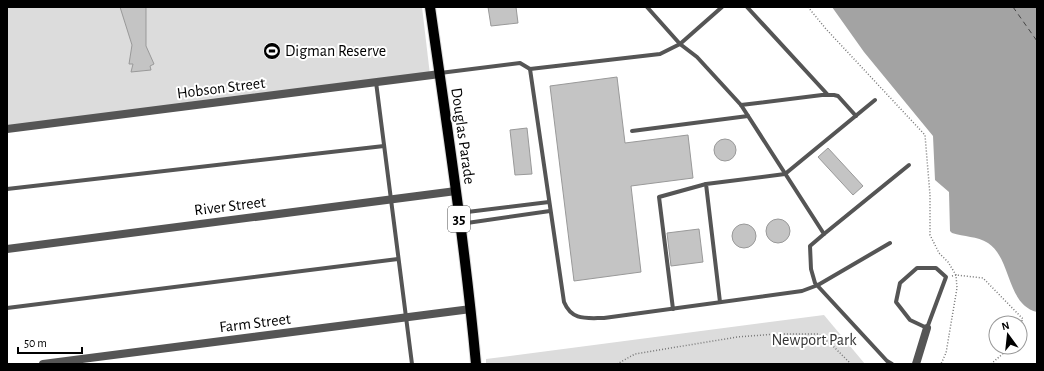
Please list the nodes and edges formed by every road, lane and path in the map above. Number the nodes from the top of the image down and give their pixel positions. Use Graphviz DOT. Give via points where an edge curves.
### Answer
graph roads {
  1 [pos="430,7"];
  2 [pos="647,7"];
  3 [pos="722,7"];
  4 [pos="747,7"];
  5 [pos="808,7"];
  6 [pos="680,44"];
  7 [pos="530,69"];
  8 [pos="440,74"];
  9 [pos="376,81"];
  10 [pos="828,95"];
  11 [pos="875,100"];
  12 [pos="741,106"];
  13 [pos="748,116"];
  14 [pos="856,116"];
  15 [pos="7,129"];
  16 [pos="632,131"];
  17 [pos="384,146"];
  18 [pos="909,165"];
  19 [pos="785,174"];
  20 [pos="706,184"];
  21 [pos="7,189"];
  22 [pos="456,191"];
  23 [pos="391,200"];
  24 [pos="549,202"];
  25 [pos="550,211"];
  26 [pos="458,213"];
  27 [pos="460,224"];
  28 [pos="824,234"];
  29 [pos="890,243"];
  30 [pos="7,248"];
  31 [pos="398,258"];
  32 [pos="956,275"];
  33 [pos="818,285"];
  34 [pos="720,302"];
  35 [pos="7,308"];
  36 [pos="471,309"];
  37 [pos="673,309"];
  38 [pos="1018,315"];
  39 [pos="406,318"];
  40 [pos="927,328"];
  41 [pos="1001,355"];
  42 [pos="43,364"];
  43 [pos="412,364"];
  44 [pos="476,364"];
  45 [pos="617,364"];
  46 [pos="851,364"];
  47 [pos="892,364"];
  48 [pos="916,364"];
  49 [pos="941,364"];
  50 [pos="991,364"];
  1 -- 8 [label="main road, Douglas Parade / 35"];
  2 -- 6 [label="lane"];
  3 -- 6 [label="lane"];
  4 -- 10 [label="lane"];
  5 -- 32 [label="path" via="925,135 930,235 939,253"];
  6 -- 7 [label="lane" via="660,54"];
  6 -- 12 [label="lane" via="697,57"];
  7 -- 8 [label="lane" via="520,63"];
  7 -- 24 [label="lane"];
  8 -- 9 [label="street, Hobson Street"];
  8 -- 22 [label="main road, Douglas Parade / 35"];
  9 -- 15 [label="street, Hobson Street"];
  9 -- 17 [label="lane"];
  10 -- 12 [label="lane"];
  10 -- 14 [label="lane" via="838,96"];
  11 -- 14 [label="lane"];
  12 -- 13 [label="lane"];
  13 -- 16 [label="lane"];
  13 -- 19 [label="lane"];
  14 -- 19 [label="lane"];
  17 -- 21 [label="lane"];
  17 -- 23 [label="lane"];
  18 -- 28 [label="lane"];
  19 -- 20 [label="lane"];
  19 -- 28 [label="lane"];
  20 -- 34 [label="lane"];
  20 -- 37 [label="lane" via="659,197"];
  22 -- 23 [label="street, River Street"];
  22 -- 26 [label="main road, Douglas Parade / 35"];
  23 -- 30 [label="street, River Street"];
  23 -- 31 [label="lane"];
  24 -- 25 [label="lane"];
  24 -- 26 [label="lane"];
  25 -- 27 [label="lane"];
  25 -- 37 [label="lane" via="564,302 573,315 604,318"];
  26 -- 27 [label="main road, Douglas Parade / 35"];
  27 -- 36 [label="main road, Douglas Parade / 35"];
  28 -- 33 [label="lane" via="810,246 810,269"];
  29 -- 33 [label="lane"];
  31 -- 35 [label="lane"];
  31 -- 39 [label="lane"];
  32 -- 38 [label="path" via="983,278"];
  32 -- 49 [label="path" via="957,288 946,353"];
  33 -- 34 [label="lane" via="802,291"];
  33 -- 47 [label="lane"];
  34 -- 37 [label="lane"];
  36 -- 39 [label="street, Farm Street"];
  36 -- 44 [label="main road, Douglas Parade / 35"];
  39 -- 42 [label="street, Farm Street"];
  39 -- 43 [label="lane"];
  40 -- 40 [label="lane" via="910,320 896,302 900,282 917,268 936,268 946,277"];
  40 -- 48 [label="street"];
  41 -- 50 [label="path"];
  45 -- 46 [label="path" via="635,354 737,337 776,334 818,334"];
}
